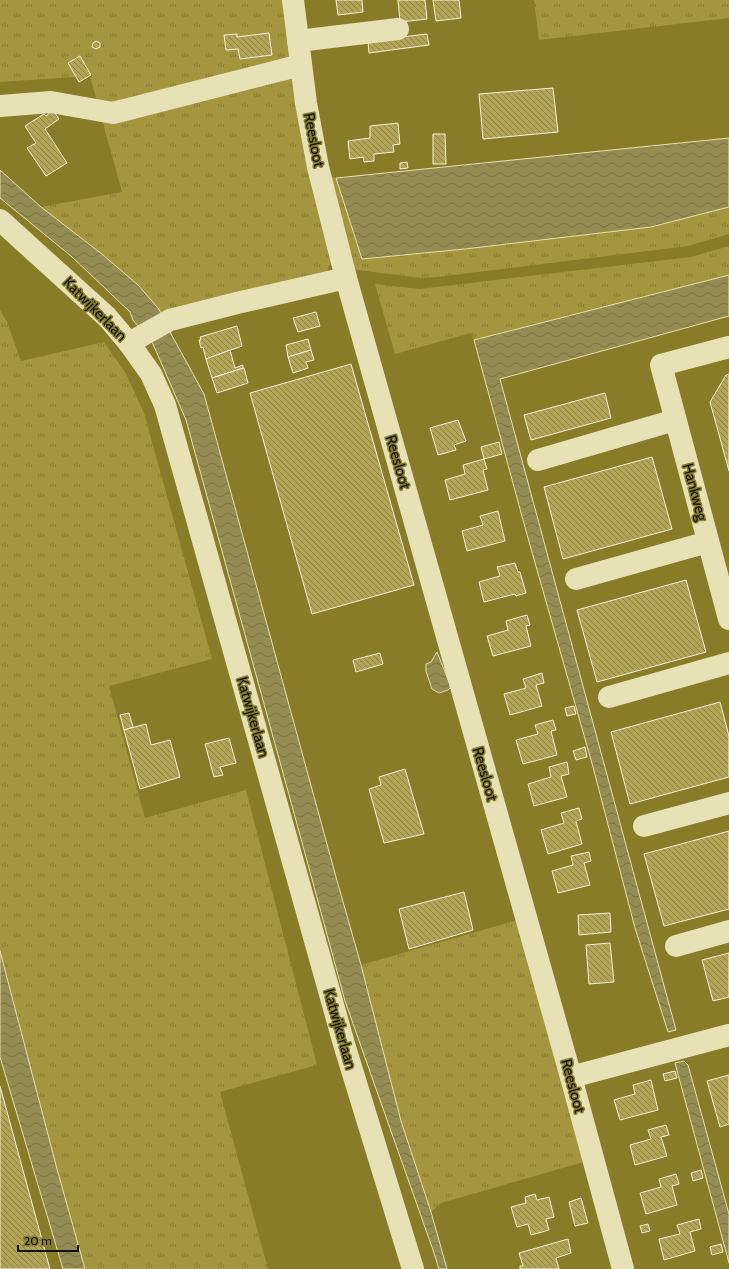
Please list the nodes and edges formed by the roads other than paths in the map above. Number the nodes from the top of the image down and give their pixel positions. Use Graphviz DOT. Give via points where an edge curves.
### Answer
graph roads {
  1 [pos="293,0"];
  2 [pos="398,29"];
  3 [pos="298,41"];
  4 [pos="301,65"];
  5 [pos="0,106"];
  6 [pos="0,220"];
  7 [pos="346,278"];
  8 [pos="136,338"];
  9 [pos="729,347"];
  10 [pos="676,420"];
  11 [pos="538,460"];
  12 [pos="708,542"];
  13 [pos="576,579"];
  14 [pos="729,619"];
  15 [pos="729,662"];
  16 [pos="609,696"];
  17 [pos="729,803"];
  18 [pos="644,826"];
  19 [pos="729,931"];
  20 [pos="676,946"];
  21 [pos="729,1035"];
  22 [pos="570,1077"];
  23 [pos="413,1269"];
  24 [pos="623,1269"];
  1 -- 3 [label="street, Reesloot"];
  2 -- 3 [label="street"];
  3 -- 4 [label="street, Reesloot"];
  4 -- 5 [label="street" via="114,113 51,102"];
  4 -- 7 [label="street, Reesloot" via="318,167"];
  6 -- 8 [label="street, Katwijkerlaan" via="107,317"];
  7 -- 8 [label="street" via="170,320"];
  7 -- 22 [label="street, Reesloot"];
  8 -- 23 [label="street, Katwijkerlaan" via="165,405 173,431 344,1044"];
  9 -- 10 [label="street, Hankweg" via="661,366"];
  10 -- 11 [label="street"];
  10 -- 12 [label="street, Hankweg"];
  12 -- 13 [label="street"];
  12 -- 14 [label="street, Hankweg"];
  15 -- 16 [label="street"];
  17 -- 18 [label="street"];
  19 -- 20 [label="street"];
  21 -- 22 [label="street"];
  22 -- 24 [label="street, Reesloot"];
}
